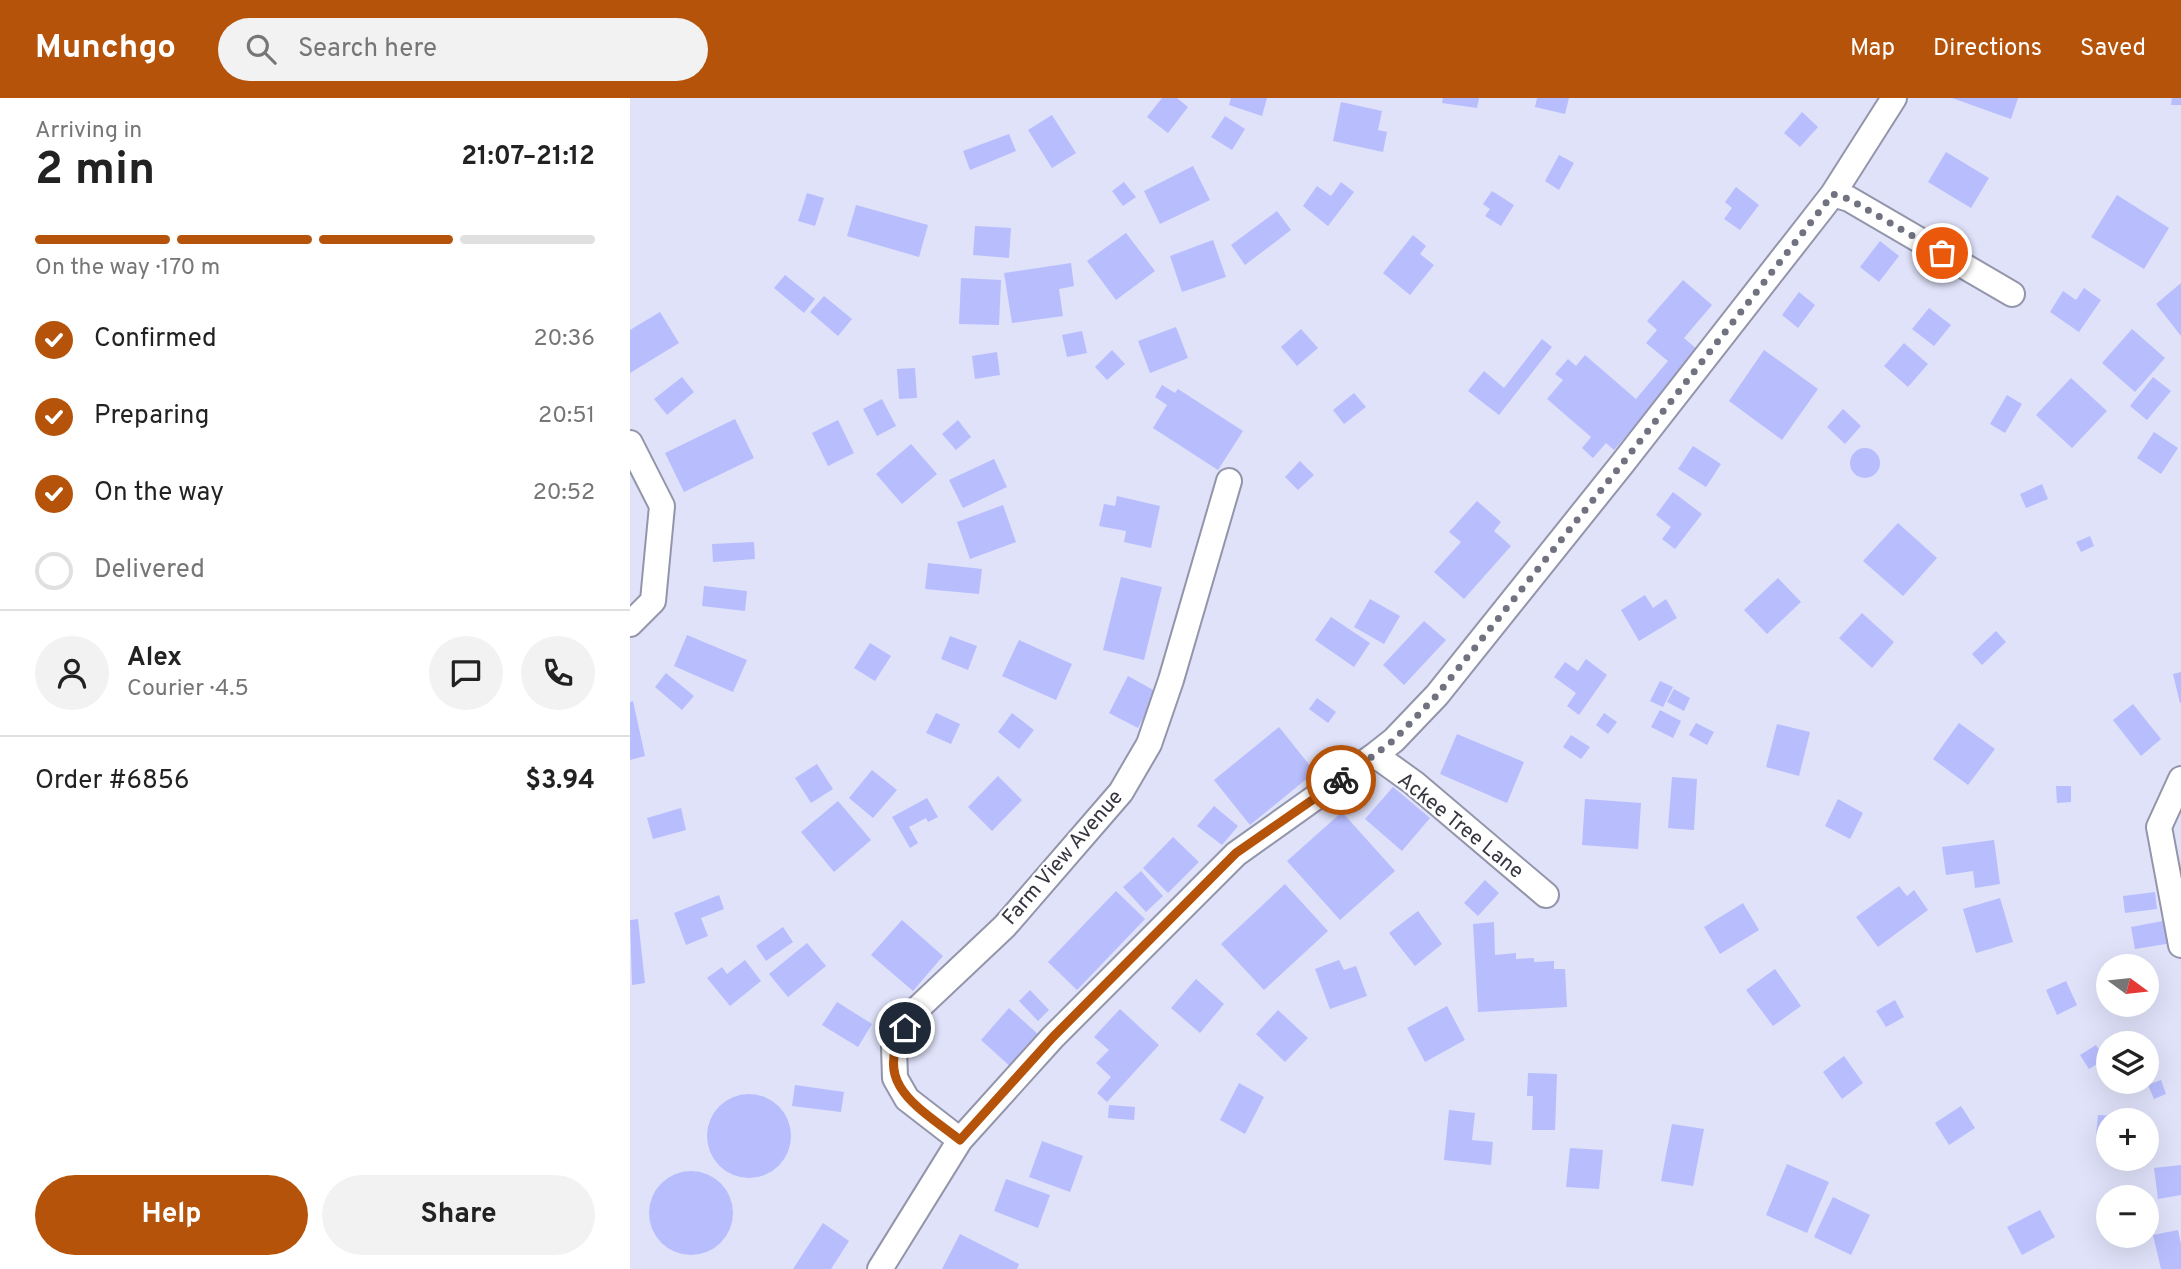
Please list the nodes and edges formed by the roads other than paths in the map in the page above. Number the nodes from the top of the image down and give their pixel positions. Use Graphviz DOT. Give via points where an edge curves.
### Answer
graph roads {
  1 [pos="1894,98"];
  2 [pos="1833,194"];
  3 [pos="2011,294"];
  4 [pos="630,443"];
  5 [pos="1229,481"];
  6 [pos="630,624"];
  7 [pos="1375,755"];
  8 [pos="2181,779"];
  9 [pos="1546,895"];
  10 [pos="2181,945"];
  11 [pos="960,1140"];
  12 [pos="880,1269"];
  1 -- 2 [label="street"];
  2 -- 3 [label="street"];
  2 -- 7 [label="street" via="1437,695"];
  4 -- 6 [label="street" via="662,506 653,601"];
  5 -- 11 [label="street, Farm View Avenue" via="1149,744 1121,792 1005,926 915,1011 894,1046 895,1078 907,1099"];
  7 -- 9 [label="street, Ackee Tree Lane"];
  7 -- 11 [label="street" via="1236,853 1053,1037"];
  8 -- 10 [label="street" via="2159,827"];
  11 -- 12 [label="street"];
}
